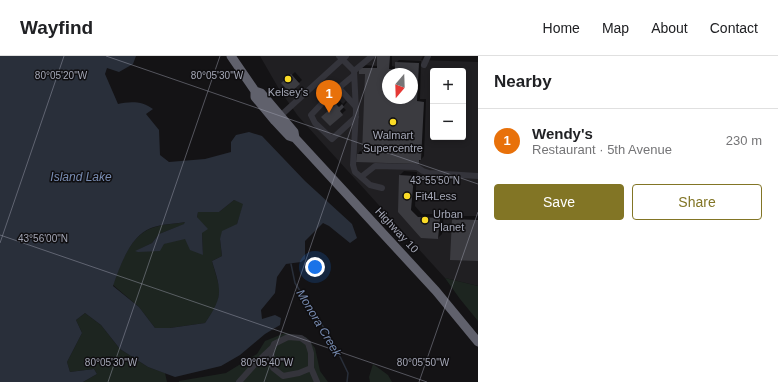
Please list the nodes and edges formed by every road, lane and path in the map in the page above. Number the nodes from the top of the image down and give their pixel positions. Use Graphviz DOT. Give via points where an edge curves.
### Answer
graph roads {
  1 [pos="231,56"];
  2 [pos="372,56"];
  3 [pos="428,56"];
  4 [pos="343,57"];
  5 [pos="424,66"];
  6 [pos="354,73"];
  7 [pos="339,88"];
  8 [pos="356,106"];
  9 [pos="356,117"];
  10 [pos="278,119"];
  11 [pos="478,176"];
  12 [pos="361,177"];
  13 [pos="382,188"];
  14 [pos="478,342"];
  15 [pos="272,347"];
  16 [pos="311,368"];
  17 [pos="283,376"];
  18 [pos="239,382"];
  19 [pos="278,382"];
  20 [pos="317,382"];
  1 -- 10 [label="highway, Highway 10"];
  2 -- 6 [label="street"];
  3 -- 5 [label="street"];
  4 -- 6 [label="street"];
  4 -- 10 [label="street"];
  6 -- 7 [label="street"];
  6 -- 8 [label="street"];
  7 -- 8 [label="street"];
  7 -- 9 [label="street" via="311,115 315,123 332,139"];
  8 -- 9 [label="street"];
  9 -- 12 [label="street" via="353,165 355,172"];
  10 -- 14 [label="highway, Highway 10" via="294,132 295,138 436,291"];
  11 -- 12 [label="street" via="429,173 417,167 375,166"];
  12 -- 13 [label="street" via="370,185"];
  15 -- 16 [label="street" via="288,337 301,338 308,343"];
  15 -- 17 [label="street" via="270,352 273,368"];
  15 -- 18 [label="street"];
  16 -- 17 [label="street"];
  16 -- 20 [label="street"];
  17 -- 19 [label="street"];
}
